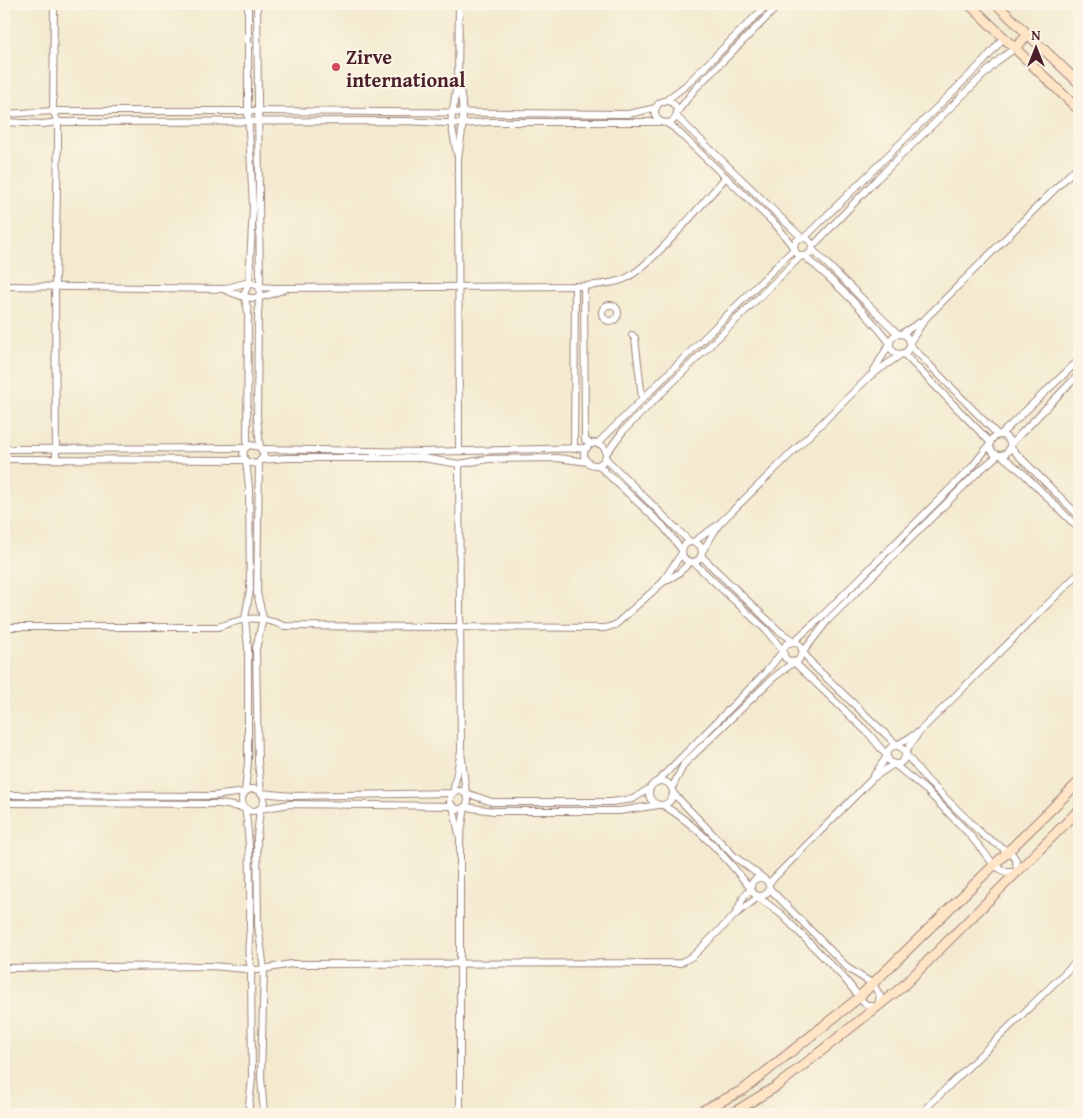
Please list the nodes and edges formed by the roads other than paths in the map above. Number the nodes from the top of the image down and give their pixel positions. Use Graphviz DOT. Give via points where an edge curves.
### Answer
graph roads {
  1 [pos="54,4"];
  2 [pos="248,4"];
  3 [pos="257,4"];
  4 [pos="459,4"];
  5 [pos="768,4"];
  6 [pos="778,4"];
  7 [pos="970,4"];
  8 [pos="996,4"];
  9 [pos="1016,24"];
  10 [pos="249,26"];
  11 [pos="257,27"];
  12 [pos="741,31"];
  13 [pos="1028,35"];
  14 [pos="747,36"];
  15 [pos="1004,37"];
  16 [pos="1015,48"];
  17 [pos="458,78"];
  18 [pos="1079,84"];
  19 [pos="664,102"];
  20 [pos="656,108"];
  21 [pos="1079,110"];
  22 [pos="53,111"];
  23 [pos="248,111"];
  24 [pos="259,111"];
  25 [pos="453,112"];
  26 [pos="464,112"];
  27 [pos="4,114"];
  28 [pos="677,114"];
  29 [pos="4,122"];
  30 [pos="58,122"];
  31 [pos="451,122"];
  32 [pos="664,122"];
  33 [pos="249,123"];
  34 [pos="258,123"];
  35 [pos="464,124"];
  36 [pos="458,158"];
  37 [pos="1079,165"];
  38 [pos="870,174"];
  39 [pos="726,177"];
  40 [pos="876,180"];
  41 [pos="803,238"];
  42 [pos="793,248"];
  43 [pos="812,248"];
  44 [pos="802,256"];
  45 [pos="248,282"];
  46 [pos="4,286"];
  47 [pos="55,286"];
  48 [pos="575,286"];
  49 [pos="584,286"];
  50 [pos="260,287"];
  51 [pos="458,287"];
  52 [pos="290,288"];
  53 [pos="223,289"];
  54 [pos="245,298"];
  55 [pos="259,299"];
  56 [pos="740,303"];
  57 [pos="746,310"];
  58 [pos="925,319"];
  59 [pos="900,334"];
  60 [pos="632,335"];
  61 [pos="890,343"];
  62 [pos="910,343"];
  63 [pos="903,354"];
  64 [pos="1079,360"];
  65 [pos="249,363"];
  66 [pos="258,363"];
  67 [pos="1079,374"];
  68 [pos="870,376"];
  69 [pos="642,398"];
  70 [pos="999,435"];
  71 [pos="990,443"];
  72 [pos="592,445"];
  73 [pos="1010,446"];
  74 [pos="246,447"];
  75 [pos="261,448"];
  76 [pos="4,449"];
  77 [pos="574,449"];
  78 [pos="56,450"];
  79 [pos="174,450"];
  80 [pos="459,450"];
  81 [pos="381,455"];
  82 [pos="1000,455"];
  83 [pos="605,456"];
  84 [pos="175,458"];
  85 [pos="4,459"];
  86 [pos="56,459"];
  87 [pos="246,461"];
  88 [pos="261,461"];
  89 [pos="588,462"];
  90 [pos="459,464"];
  91 [pos="598,465"];
  92 [pos="959,480"];
  93 [pos="965,485"];
  94 [pos="1079,516"];
  95 [pos="918,521"];
  96 [pos="718,525"];
  97 [pos="923,526"];
  98 [pos="1079,529"];
  99 [pos="691,542"];
  100 [pos="682,552"];
  101 [pos="701,554"];
  102 [pos="885,559"];
  103 [pos="691,562"];
  104 [pos="1079,573"];
  105 [pos="662,583"];
  106 [pos="831,612"];
  107 [pos="245,618"];
  108 [pos="263,618"];
  109 [pos="4,627"];
  110 [pos="460,628"];
  111 [pos="793,642"];
  112 [pos="783,651"];
  113 [pos="803,652"];
  114 [pos="794,662"];
  115 [pos="919,732"];
  116 [pos="897,745"];
  117 [pos="461,751"];
  118 [pos="905,753"];
  119 [pos="886,756"];
  120 [pos="894,764"];
  121 [pos="873,778"];
  122 [pos="657,782"];
  123 [pos="1079,782"];
  124 [pos="650,788"];
  125 [pos="673,790"];
  126 [pos="245,792"];
  127 [pos="261,793"];
  128 [pos="453,793"];
  129 [pos="466,793"];
  130 [pos="4,795"];
  131 [pos="39,799"];
  132 [pos="120,799"];
  133 [pos="4,802"];
  134 [pos="661,805"];
  135 [pos="453,806"];
  136 [pos="465,807"];
  137 [pos="245,808"];
  138 [pos="260,809"];
  139 [pos="1079,810"];
  140 [pos="703,824"];
  141 [pos="697,830"];
  142 [pos="460,839"];
  143 [pos="1009,852"];
  144 [pos="995,866"];
  145 [pos="1017,872"];
  146 [pos="767,883"];
  147 [pos="751,889"];
  148 [pos="758,896"];
  149 [pos="736,914"];
  150 [pos="1079,959"];
  151 [pos="459,962"];
  152 [pos="4,968"];
  153 [pos="251,968"];
  154 [pos="264,969"];
  155 [pos="873,984"];
  156 [pos="859,998"];
  157 [pos="878,1006"];
  158 [pos="248,1114"];
  159 [pos="264,1114"];
  160 [pos="460,1114"];
  161 [pos="696,1114"];
  162 [pos="731,1114"];
  163 [pos="920,1114"];
  1 -- 22 [label="street"];
  2 -- 10 [label="street"];
  3 -- 11 [label="street"];
  4 -- 17 [label="street"];
  5 -- 12 [label="street"];
  6 -- 14 [label="street"];
  7 -- 15 [label="street"];
  8 -- 9 [label="street"];
  9 -- 13 [label="street"];
  9 -- 15 [label="street"];
  10 -- 11 [label="street"];
  10 -- 23 [label="street"];
  11 -- 24 [label="street"];
  12 -- 14 [label="street"];
  12 -- 19 [label="street"];
  13 -- 16 [label="street"];
  13 -- 18 [label="street"];
  14 -- 28 [label="street" via="695,89"];
  15 -- 16 [label="street"];
  15 -- 38 [label="street"];
  16 -- 21 [label="street"];
  16 -- 40 [label="street"];
  17 -- 25 [label="street"];
  17 -- 26 [label="street"];
  19 -- 20 [label="street"];
  19 -- 28 [label="street" via="674,105"];
  20 -- 26 [label="street" via="628,114"];
  20 -- 32 [label="street" via="656,116"];
  22 -- 23 [label="street"];
  22 -- 27 [label="street"];
  22 -- 30 [label="street"];
  23 -- 24 [label="street"];
  23 -- 33 [label="street"];
  24 -- 25 [label="street"];
  24 -- 34 [label="street"];
  25 -- 26 [label="street"];
  25 -- 31 [label="street"];
  26 -- 35 [label="street"];
  28 -- 32 [label="street" via="672,121"];
  28 -- 41 [label="street"];
  29 -- 30 [label="street"];
  30 -- 33 [label="street"];
  30 -- 47 [label="street"];
  31 -- 34 [label="street" via="308,120"];
  31 -- 35 [label="street"];
  31 -- 36 [label="street"];
  32 -- 35 [label="street"];
  32 -- 39 [label="street" via="673,126"];
  33 -- 34 [label="street"];
  33 -- 45 [label="street" via="253,207"];
  34 -- 50 [label="street"];
  35 -- 36 [label="street"];
  36 -- 51 [label="street"];
  37 -- 58 [label="street"];
  38 -- 40 [label="street"];
  38 -- 41 [label="street"];
  39 -- 42 [label="street" via="777,226"];
  39 -- 49 [label="street" via="641,268 624,280"];
  40 -- 43 [label="street"];
  41 -- 42 [label="street" via="795,242"];
  41 -- 43 [label="street" via="811,242"];
  42 -- 44 [label="street"];
  42 -- 56 [label="street"];
  43 -- 44 [label="street"];
  43 -- 59 [label="street"];
  44 -- 57 [label="street"];
  44 -- 61 [label="street" via="876,325"];
  45 -- 50 [label="street"];
  45 -- 53 [label="street"];
  45 -- 54 [label="street"];
  46 -- 47 [label="street"];
  47 -- 53 [label="street"];
  47 -- 78 [label="street"];
  48 -- 49 [label="street"];
  48 -- 51 [label="street"];
  48 -- 77 [label="street"];
  49 -- 72 [label="street" via="585,440"];
  50 -- 52 [label="street"];
  50 -- 55 [label="street"];
  51 -- 52 [label="street"];
  51 -- 80 [label="street"];
  52 -- 55 [label="street"];
  53 -- 54 [label="street"];
  54 -- 55 [label="street"];
  54 -- 65 [label="street"];
  55 -- 66 [label="street"];
  56 -- 57 [label="street"];
  56 -- 69 [label="street"];
  57 -- 83 [label="street" via="623,431"];
  58 -- 59 [label="street"];
  58 -- 62 [label="street"];
  59 -- 61 [label="street"];
  59 -- 62 [label="street" via="907,336"];
  60 -- 69 [label="street"];
  61 -- 63 [label="street" via="893,351"];
  61 -- 68 [label="street"];
  62 -- 63 [label="street"];
  62 -- 70 [label="street"];
  63 -- 68 [label="street"];
  63 -- 71 [label="street"];
  64 -- 70 [label="street"];
  65 -- 66 [label="street"];
  65 -- 74 [label="street"];
  66 -- 75 [label="street"];
  67 -- 73 [label="street"];
  68 -- 96 [label="street"];
  69 -- 72 [label="street"];
  70 -- 71 [label="street"];
  70 -- 73 [label="street" via="1007,438"];
  71 -- 82 [label="street" via="992,450"];
  71 -- 92 [label="street"];
  72 -- 77 [label="street"];
  72 -- 83 [label="street" via="604,448"];
  72 -- 89 [label="street" via="584,454"];
  73 -- 82 [label="street" via="1008,452"];
  73 -- 94 [label="street"];
  74 -- 75 [label="street" via="255,444"];
  74 -- 79 [label="street"];
  74 -- 87 [label="street" via="243,454"];
  75 -- 81 [label="street"];
  75 -- 88 [label="street"];
  76 -- 78 [label="street"];
  77 -- 80 [label="street"];
  78 -- 79 [label="street"];
  78 -- 86 [label="street"];
  79 -- 84 [label="street"];
  80 -- 81 [label="street"];
  81 -- 88 [label="street"];
  81 -- 90 [label="street"];
  82 -- 93 [label="street"];
  82 -- 98 [label="street" via="1023,473"];
  83 -- 91 [label="street"];
  83 -- 99 [label="street"];
  84 -- 86 [label="street"];
  84 -- 87 [label="street"];
  85 -- 86 [label="street"];
  87 -- 88 [label="street" via="253,465"];
  87 -- 107 [label="street" via="250,590"];
  88 -- 108 [label="street" via="258,593"];
  89 -- 90 [label="street" via="518,458"];
  89 -- 91 [label="street"];
  90 -- 110 [label="street"];
  91 -- 100 [label="street" via="663,526"];
  92 -- 93 [label="street"];
  92 -- 95 [label="street"];
  93 -- 97 [label="street"];
  95 -- 97 [label="street"];
  95 -- 102 [label="street"];
  96 -- 99 [label="street"];
  96 -- 101 [label="street"];
  97 -- 102 [label="street"];
  99 -- 100 [label="street"];
  99 -- 101 [label="street" via="698,544"];
  100 -- 103 [label="street" via="684,559"];
  100 -- 105 [label="street"];
  101 -- 103 [label="street"];
  101 -- 111 [label="street"];
  102 -- 106 [label="street"];
  103 -- 105 [label="street"];
  103 -- 112 [label="street" via="766,630"];
  104 -- 115 [label="street"];
  105 -- 110 [label="street" via="615,625 605,628"];
  106 -- 111 [label="street"];
  106 -- 113 [label="street"];
  107 -- 108 [label="street"];
  107 -- 109 [label="street" via="218,627"];
  107 -- 126 [label="street" via="248,648"];
  108 -- 110 [label="street" via="285,626"];
  108 -- 127 [label="street" via="256,649"];
  110 -- 117 [label="street"];
  111 -- 112 [label="street" via="786,644"];
  111 -- 113 [label="street" via="800,645"];
  112 -- 114 [label="street" via="785,658"];
  112 -- 122 [label="street"];
  113 -- 114 [label="street"];
  113 -- 116 [label="street"];
  114 -- 119 [label="street" via="869,734"];
  114 -- 125 [label="street" via="772,678 684,764"];
  115 -- 116 [label="street"];
  115 -- 118 [label="street"];
  116 -- 118 [label="street"];
  116 -- 119 [label="street" via="889,748"];
  117 -- 128 [label="street"];
  117 -- 129 [label="street"];
  118 -- 120 [label="street" via="902,762"];
  118 -- 143 [label="street" via="926,779 983,835"];
  119 -- 120 [label="street"];
  119 -- 121 [label="street"];
  120 -- 121 [label="street"];
  120 -- 144 [label="street" via="962,826"];
  121 -- 146 [label="street"];
  122 -- 124 [label="street"];
  122 -- 125 [label="street" via="666,782"];
  123 -- 143 [label="street"];
  124 -- 129 [label="street" via="633,799 611,802 492,802"];
  124 -- 134 [label="street" via="650,797"];
  125 -- 134 [label="street" via="670,801"];
  125 -- 140 [label="street"];
  126 -- 127 [label="street" via="252,789"];
  126 -- 132 [label="street"];
  126 -- 137 [label="street" via="242,802"];
  127 -- 128 [label="street" via="292,796"];
  127 -- 138 [label="street" via="264,799"];
  128 -- 129 [label="street" via="459,790"];
  128 -- 135 [label="street" via="450,801"];
  129 -- 136 [label="street" via="468,802"];
  130 -- 131 [label="street"];
  131 -- 132 [label="street"];
  131 -- 133 [label="street"];
  132 -- 137 [label="street"];
  134 -- 136 [label="street" via="618,811 494,811"];
  134 -- 141 [label="street"];
  135 -- 136 [label="street"];
  135 -- 138 [label="street" via="290,804"];
  135 -- 142 [label="street"];
  136 -- 142 [label="street"];
  137 -- 138 [label="street" via="251,811"];
  137 -- 153 [label="street" via="250,837 247,955"];
  138 -- 154 [label="street" via="258,925"];
  139 -- 145 [label="street"];
  140 -- 141 [label="street"];
  140 -- 146 [label="street"];
  141 -- 147 [label="street"];
  142 -- 151 [label="street"];
  143 -- 144 [label="street"];
  143 -- 145 [label="street" via="1016,860"];
  144 -- 145 [label="street" via="1006,872"];
  144 -- 155 [label="street"];
  145 -- 157 [label="street" via="902,987"];
  146 -- 147 [label="street" via="754,881"];
  146 -- 148 [label="street" via="765,896"];
  146 -- 155 [label="street" via="849,969"];
  147 -- 148 [label="street"];
  147 -- 149 [label="street"];
  148 -- 149 [label="street"];
  148 -- 156 [label="street" via="788,921 844,978"];
  149 -- 151 [label="street" via="694,956 680,963"];
  150 -- 163 [label="street"];
  151 -- 154 [label="street" via="291,964"];
  151 -- 160 [label="street"];
  152 -- 153 [label="street"];
  153 -- 154 [label="street"];
  153 -- 158 [label="street" via="252,1079"];
  154 -- 159 [label="street" via="261,1076"];
  155 -- 156 [label="street"];
  155 -- 157 [label="street" via="880,996"];
  156 -- 157 [label="street" via="869,1006"];
  156 -- 161 [label="street" via="743,1090"];
  157 -- 162 [label="street" via="777,1086"];
}
